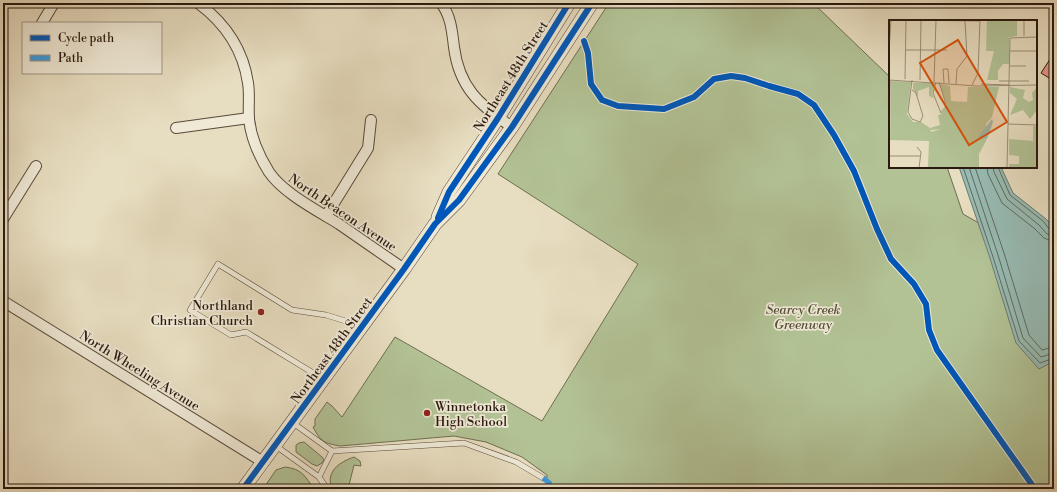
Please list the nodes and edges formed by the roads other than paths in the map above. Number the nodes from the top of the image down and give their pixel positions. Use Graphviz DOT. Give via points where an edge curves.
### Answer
graph roads {
  1 [pos="54,3"];
  2 [pos="198,3"];
  3 [pos="441,3"];
  4 [pos="569,3"];
  5 [pos="592,3"];
  6 [pos="43,22"];
  7 [pos="249,118"];
  8 [pos="498,118"];
  9 [pos="371,120"];
  10 [pos="512,127"];
  11 [pos="176,128"];
  12 [pos="36,166"];
  13 [pos="326,216"];
  14 [pos="3,219"];
  15 [pos="435,224"];
  16 [pos="404,269"];
  17 [pos="3,301"];
  18 [pos="362,326"];
  19 [pos="324,379"];
  20 [pos="292,422"];
  21 [pos="276,445"];
  22 [pos="332,451"];
  23 [pos="263,462"];
  24 [pos="319,477"];
  25 [pos="543,478"];
  26 [pos="243,489"];
  27 [pos="327,489"];
  1 -- 6 [label="street"];
  2 -- 7 [label="street, North Beacon Avenue" via="225,27 236,46 248,83"];
  3 -- 8 [label="street" via="450,19 458,69 464,82 482,105"];
  4 -- 8 [label="street, Northeast 48th Street"];
  5 -- 10 [label="street, Northeast 48th Street"];
  7 -- 11 [label="street"];
  7 -- 13 [label="street, North Beacon Avenue" via="251,134 270,174 295,196"];
  8 -- 10 [label="street"];
  8 -- 15 [label="street, Northeast 48th Street" via="450,192"];
  9 -- 13 [label="street" via="368,148"];
  10 -- 15 [label="street, Northeast 48th Street" via="459,200"];
  12 -- 14 [label="street"];
  13 -- 16 [label="street, North Beacon Avenue"];
  15 -- 16 [label="street, Northeast 48th Street"];
  16 -- 18 [label="street, Northeast 48th Street"];
  17 -- 23 [label="street, North Wheeling Avenue"];
  18 -- 19 [label="street, Northeast 48th Street"];
  18 -- 19 [label="lane" via="326,315 292,310 218,264 190,310 231,336 246,332"];
  19 -- 20 [label="street, Northeast 48th Street"];
  20 -- 21 [label="street, Northeast 48th Street"];
  20 -- 22 [label="lane"];
  21 -- 23 [label="street, Northeast 48th Street"];
  21 -- 24 [label="lane"];
  22 -- 24 [label="lane"];
  22 -- 25 [label="lane" via="464,443 516,462"];
  23 -- 26 [label="street, Northeast 48th Street"];
  24 -- 27 [label="lane"];
}
